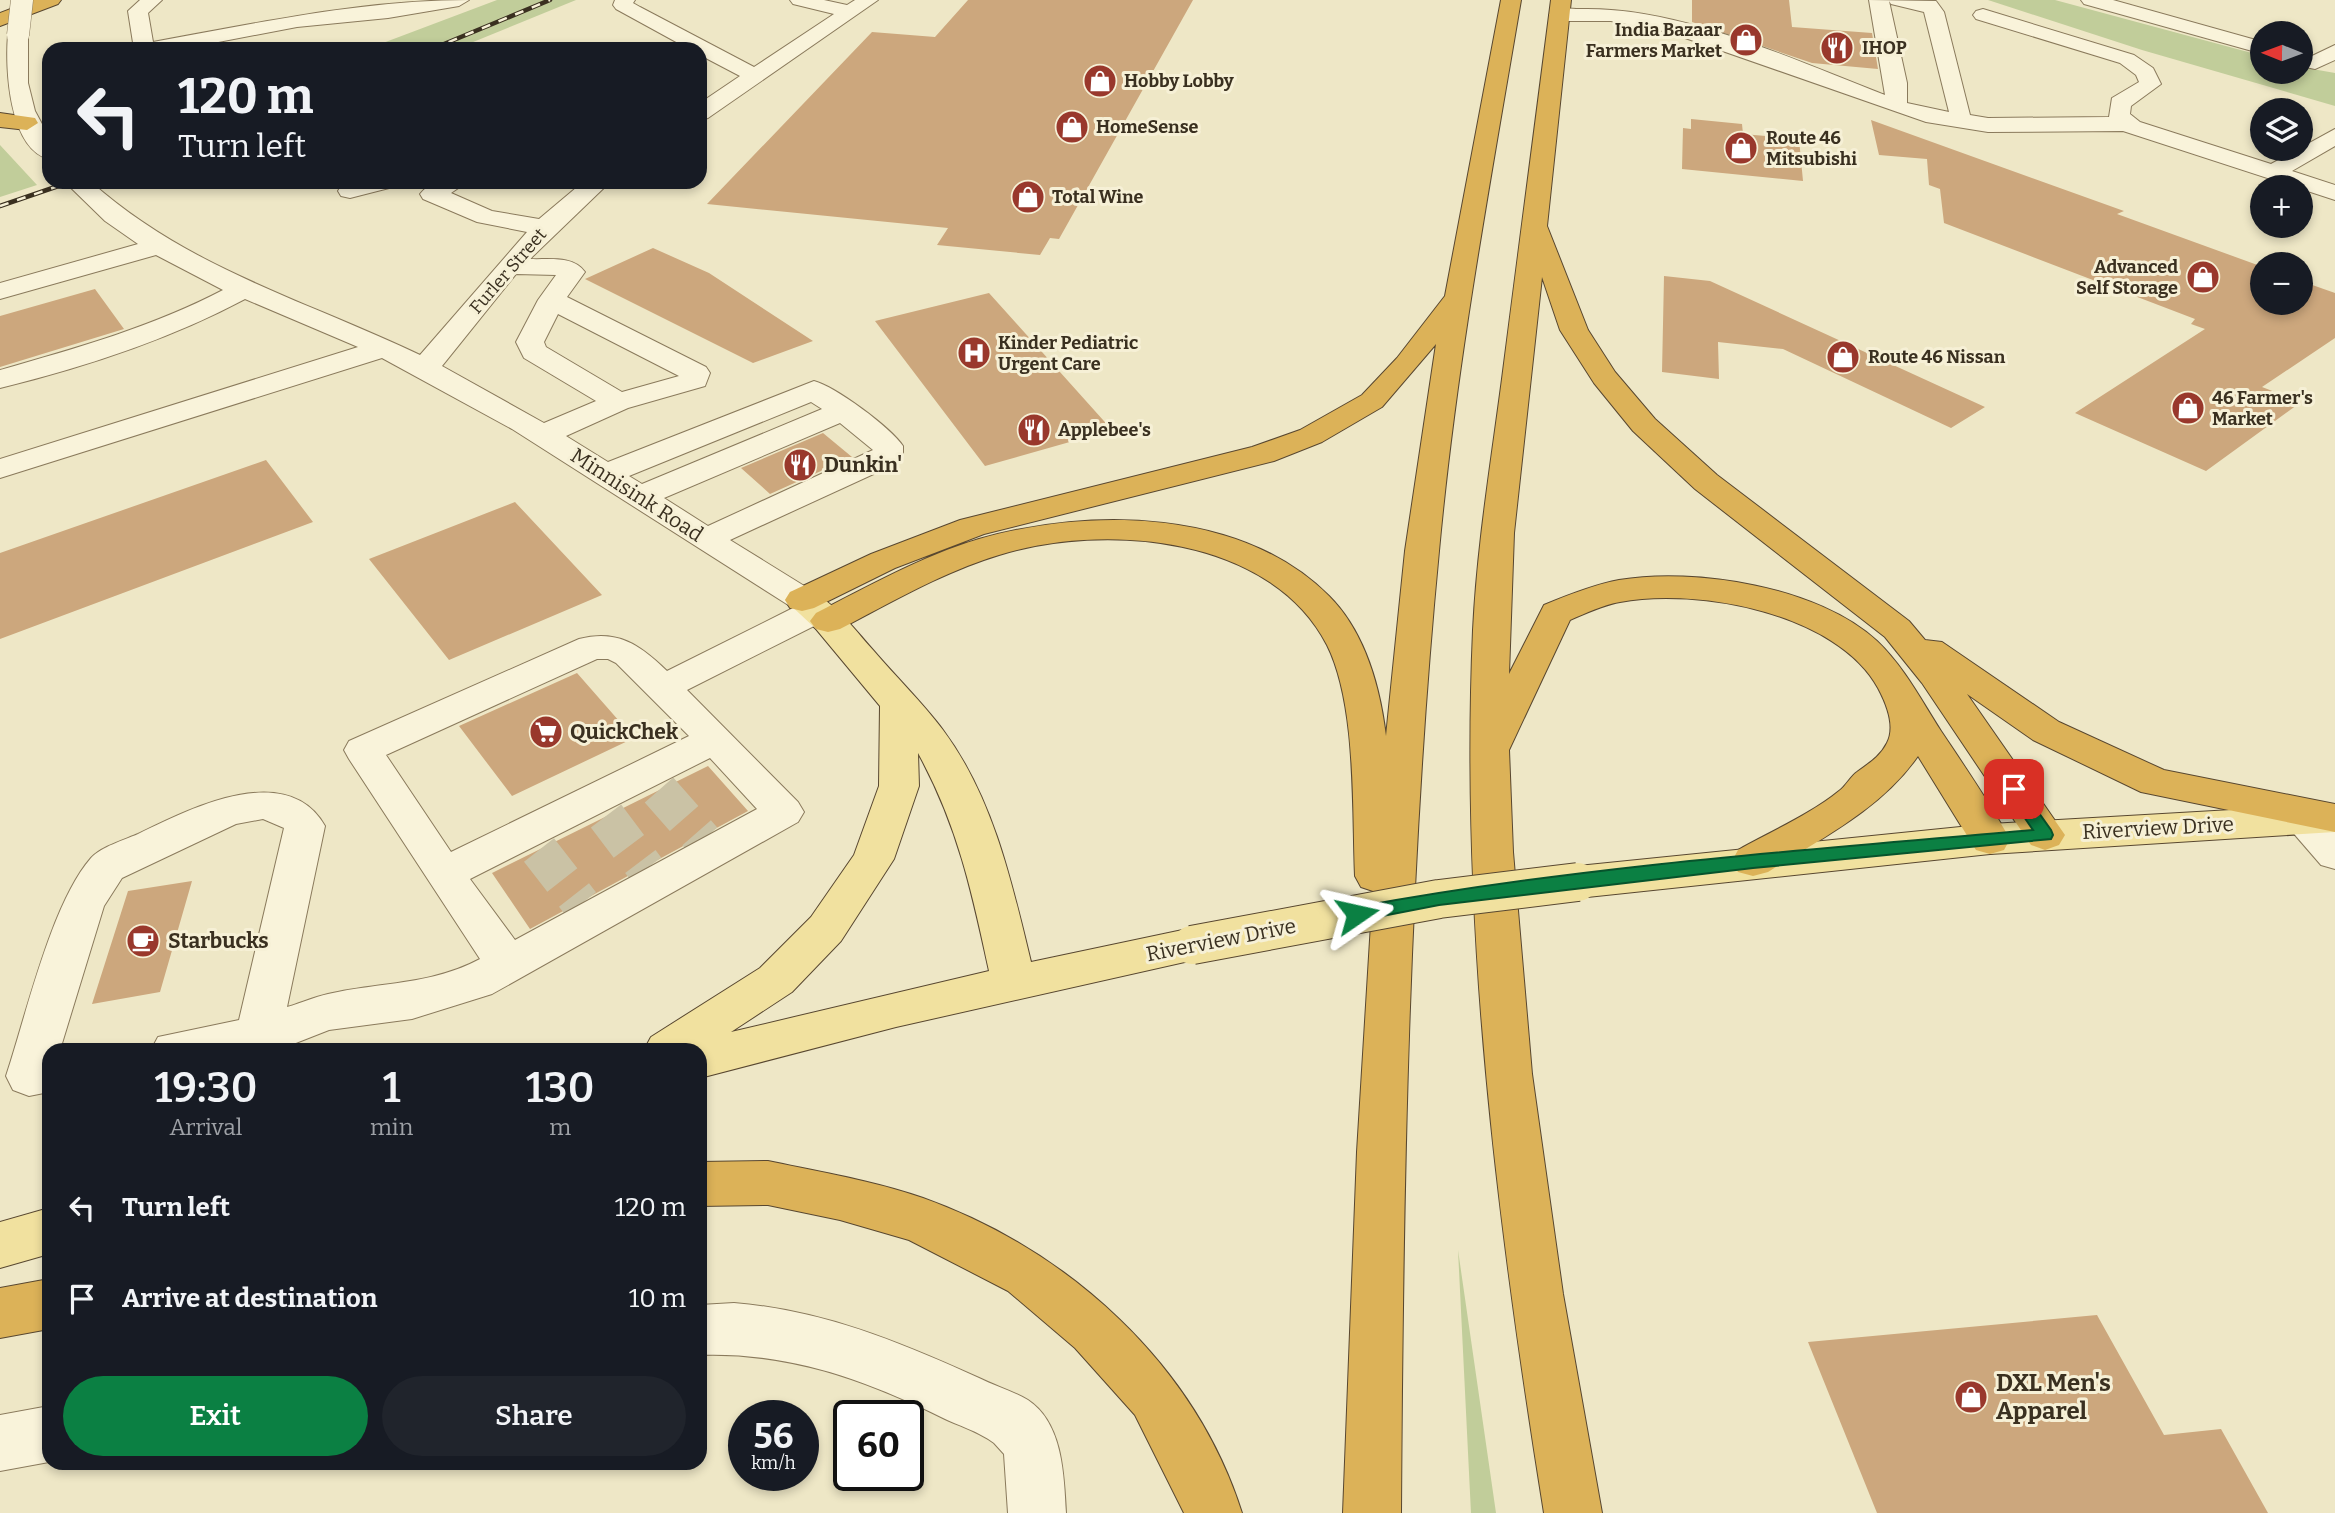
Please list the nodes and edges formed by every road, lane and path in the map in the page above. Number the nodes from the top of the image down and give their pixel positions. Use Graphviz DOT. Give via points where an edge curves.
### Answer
graph roads {
  1 [pos="22,0"];
  2 [pos="51,0"];
  3 [pos="152,0"];
  4 [pos="459,0"];
  5 [pos="625,0"];
  6 [pos="800,0"];
  7 [pos="1511,0"];
  8 [pos="1879,0"];
  9 [pos="1898,0"];
  10 [pos="2091,0"];
  11 [pos="856,4"];
  12 [pos="1560,7"];
  13 [pos="1983,15"];
  14 [pos="0,20"];
  15 [pos="143,42"];
  16 [pos="187,42"];
  17 [pos="691,42"];
  18 [pos="2250,44"];
  19 [pos="707,50"];
  20 [pos="2335,51"];
  21 [pos="2314,62"];
  22 [pos="755,76"];
  23 [pos="42,106"];
  24 [pos="1896,106"];
  25 [pos="17,108"];
  26 [pos="707,108"];
  27 [pos="1956,119"];
  28 [pos="0,120"];
  29 [pos="2128,124"];
  30 [pos="2064,125"];
  31 [pos="2335,136"];
  32 [pos="42,142"];
  33 [pos="2032,151"];
  34 [pos="2273,173"];
  35 [pos="357,189"];
  36 [pos="442,189"];
  37 [pos="590,189"];
  38 [pos="85,190"];
  39 [pos="349,191"];
  40 [pos="2335,192"];
  41 [pos="1535,223"];
  42 [pos="545,229"];
  43 [pos="158,246"];
  44 [pos="509,266"];
  45 [pos="246,288"];
  46 [pos="0,291"];
  47 [pos="1460,295"];
  48 [pos="551,300"];
  49 [pos="382,349"];
  50 [pos="425,368"];
  51 [pos="0,379"];
  52 [pos="618,402"];
  53 [pos="843,411"];
  54 [pos="543,435"];
  55 [pos="0,469"];
  56 [pos="606,474"];
  57 [pos="640,496"];
  58 [pos="704,540"];
  59 [pos="816,610"];
  60 [pos="1897,629"];
  61 [pos="664,687"];
  62 [pos="899,703"];
  63 [pos="1908,709"];
  64 [pos="715,739"];
  65 [pos="1490,752"];
  66 [pos="2324,819"];
  67 [pos="2045,835"];
  68 [pos="1990,839"];
  69 [pos="2335,854"];
  70 [pos="1753,861"];
  71 [pos="444,874"];
  72 [pos="508,964"];
  73 [pos="1014,983"];
  74 [pos="1386,993"];
  75 [pos="257,1042"];
  76 [pos="47,1043"];
  77 [pos="678,1043"];
  78 [pos="707,1057"];
  79 [pos="707,1184"];
  80 [pos="42,1233"];
  81 [pos="0,1245"];
  82 [pos="42,1305"];
  83 [pos="0,1313"];
  84 [pos="707,1329"];
  85 [pos="42,1435"];
  86 [pos="0,1443"];
  87 [pos="1037,1513"];
  88 [pos="1213,1513"];
  89 [pos="1371,1513"];
  90 [pos="1573,1513"];
  1 -- 25 [label="street, bridge" via="15,64"];
  2 -- 14 [label="highway"];
  3 -- 15 [label="street" via="138,11"];
  4 -- 16 [label="street" via="297,21"];
  5 -- 17 [label="street" via="623,5"];
  6 -- 11 [label="street"];
  7 -- 47 [label="highway"];
  8 -- 24 [label="street" via="1896,83"];
  9 -- 27 [label="street" via="1929,5 1934,12 1960,113"];
  10 -- 18 [label="street"];
  11 -- 22 [label="street"];
  12 -- 24 [label="street" via="1676,20"];
  12 -- 41 [label="highway"];
  13 -- 29 [label="street" via="2127,60 2146,72 2150,84 2120,103 2119,116"];
  19 -- 22 [label="street"];
  20 -- 21 [label="street"];
  22 -- 26 [label="street"];
  23 -- 25 [label="street"];
  24 -- 27 [label="street"];
  25 -- 28 [label="highway"];
  25 -- 32 [label="street"];
  27 -- 30 [label="street" via="1988,125"];
  29 -- 30 [label="street"];
  29 -- 34 [label="street"];
  30 -- 33 [label="street"];
  31 -- 34 [label="street"];
  34 -- 40 [label="street"];
  35 -- 39 [label="street"];
  36 -- 42 [label="street" via="432,194 486,217"];
  37 -- 42 [label="street, Furler Street"];
  38 -- 43 [label="street, Minnisink Road"];
  41 -- 60 [label="highway" via="1574,330 1604,377 1644,425 1706,482"];
  41 -- 65 [label="highway" via="1496,556"];
  42 -- 44 [label="street, Furler Street"];
  43 -- 45 [label="street, Minnisink Road"];
  43 -- 46 [label="street"];
  44 -- 48 [label="street" via="572,272"];
  44 -- 50 [label="street, Furler Street"];
  45 -- 49 [label="street, Minnisink Road"];
  45 -- 51 [label="street" via="189,318 118,345"];
  47 -- 59 [label="highway" via="1372,401 1311,436 1263,454 972,527 883,561"];
  47 -- 74 [label="highway" via="1423,547"];
  48 -- 52 [label="street" via="530,342 534,352"];
  48 -- 52 [label="street" via="696,373 695,380"];
  49 -- 50 [label="street, Minnisink Road"];
  49 -- 55 [label="street"];
  50 -- 54 [label="street, Minnisink Road"];
  52 -- 54 [label="street"];
  53 -- 56 [label="street" via="814,390"];
  53 -- 57 [label="street"];
  53 -- 58 [label="street" via="888,446 888,453"];
  54 -- 56 [label="street, Minnisink Road"];
  56 -- 57 [label="street, Minnisink Road"];
  57 -- 58 [label="street, Minnisink Road"];
  58 -- 59 [label="street, Minnisink Road"];
  59 -- 61 [label="street"];
  59 -- 62 [label="main road, Minnisink Road"];
  59 -- 74 [label="highway" via="992,546 1062,532 1164,535 1211,543 1252,555 1281,572 1319,602 1345,646 1356,677 1363,712"];
  60 -- 66 [label="highway" via="2046,731 2106,761 2168,785"];
  60 -- 67 [label="highway" via="1935,675"];
  61 -- 64 [label="street"];
  61 -- 71 [label="street" via="615,646 592,646 363,750"];
  62 -- 73 [label="main road, Minnisink Road" via="930,740 958,790 986,862"];
  62 -- 77 [label="main road" via="899,786 873,859 825,929 776,980"];
  63 -- 65 [label="highway" via="1901,691 1878,661 1812,618 1735,591 1650,587 1600,595 1556,613"];
  63 -- 68 [label="highway"];
  63 -- 70 [label="highway" via="1908,743 1888,770 1853,801"];
  64 -- 71 [label="street" via="652,782 600,808 533,841"];
  64 -- 72 [label="street" via="783,812 707,846 587,911"];
  65 -- 90 [label="highway" via="1502,996 1537,1283"];
  66 -- 67 [label="main road, Riverview Drive"];
  66 -- 69 [label="street"];
  67 -- 68 [label="main road, Riverview Drive"];
  68 -- 70 [label="main road, Riverview Drive"];
  70 -- 73 [label="main road, Riverview Drive, bridge" via="1439,899"];
  71 -- 72 [label="street"];
  72 -- 75 [label="street" via="476,982 412,1001 329,1012"];
  73 -- 78 [label="main road, Riverview Drive"];
  74 -- 89 [label="highway"];
  75 -- 76 [label="street" via="305,826 296,815 264,805 229,811 107,867 84,903"];
  79 -- 88 [label="highway" via="768,1183 920,1220 1026,1274 1094,1330 1154,1396 1207,1493"];
  80 -- 81 [label="main road"];
  82 -- 83 [label="highway"];
  84 -- 87 [label="street" via="784,1334 822,1342 919,1377 1014,1423 1033,1452"];
  85 -- 86 [label="street"];
}
